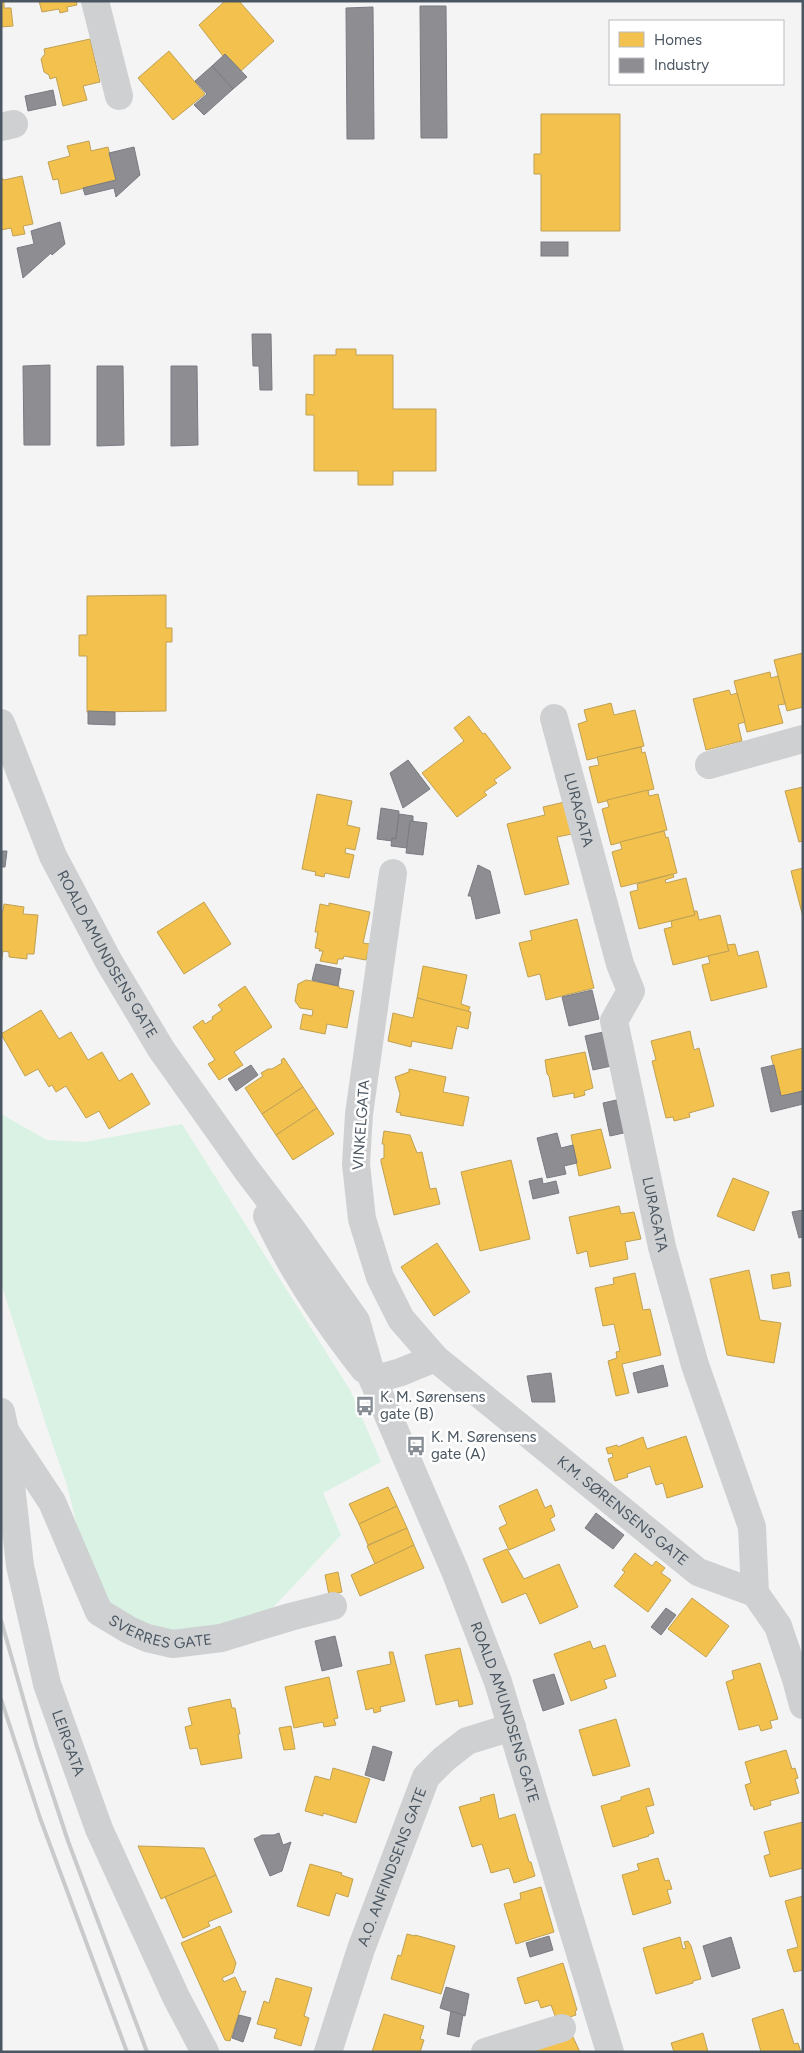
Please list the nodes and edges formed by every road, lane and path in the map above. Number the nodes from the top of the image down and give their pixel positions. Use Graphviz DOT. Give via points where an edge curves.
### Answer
graph roads {
  1 [pos="96,1"];
  2 [pos="119,96"];
  3 [pos="554,718"];
  4 [pos="1,723"];
  5 [pos="803,739"];
  6 [pos="709,766"];
  7 [pos="393,873"];
  8 [pos="435,1358"];
  9 [pos="373,1380"];
  10 [pos="3,1425"];
  11 [pos="755,1593"];
  12 [pos="333,1606"];
  13 [pos="803,1705"];
  14 [pos="512,1727"];
  15 [pos="562,2028"];
  16 [pos="204,2052"];
  17 [pos="328,2052"];
  18 [pos="485,2052"];
  19 [pos="610,2052"];
  1 -- 2 [label="street"];
  3 -- 11 [label="street, LURAGATA" via="620,964 631,990 614,1021 662,1247 696,1365 752,1527"];
  4 -- 9 [label="street, ROALD AMUNDSENS GATE" via="52,856 76,903 161,1049 246,1169 279,1244 335,1332"];
  5 -- 6 [label="street"];
  7 -- 8 [label="street, VINKELGATA" via="359,1114 356,1164 362,1220 380,1277 401,1319"];
  8 -- 9 [label="street"];
  8 -- 11 [label="street, K.M. SØRENSENS GATE" via="698,1572"];
  9 -- 14 [label="street, ROALD AMUNDSENS GATE" via="455,1571"];
  10 -- 12 [label="street, SVERRES GATE" via="52,1502 99,1612 129,1630 173,1644 213,1639"];
  10 -- 16 [label="street, LEIRGATA" via="20,1566 47,1684 99,1829"];
  11 -- 13 [label="street" via="778,1626"];
  14 -- 17 [label="street, A.O. ANFINDSENS GATE" via="466,1741 426,1777 361,1949"];
  14 -- 19 [label="street, ROALD AMUNDSENS GATE"];
  15 -- 18 [label="street"];
}
